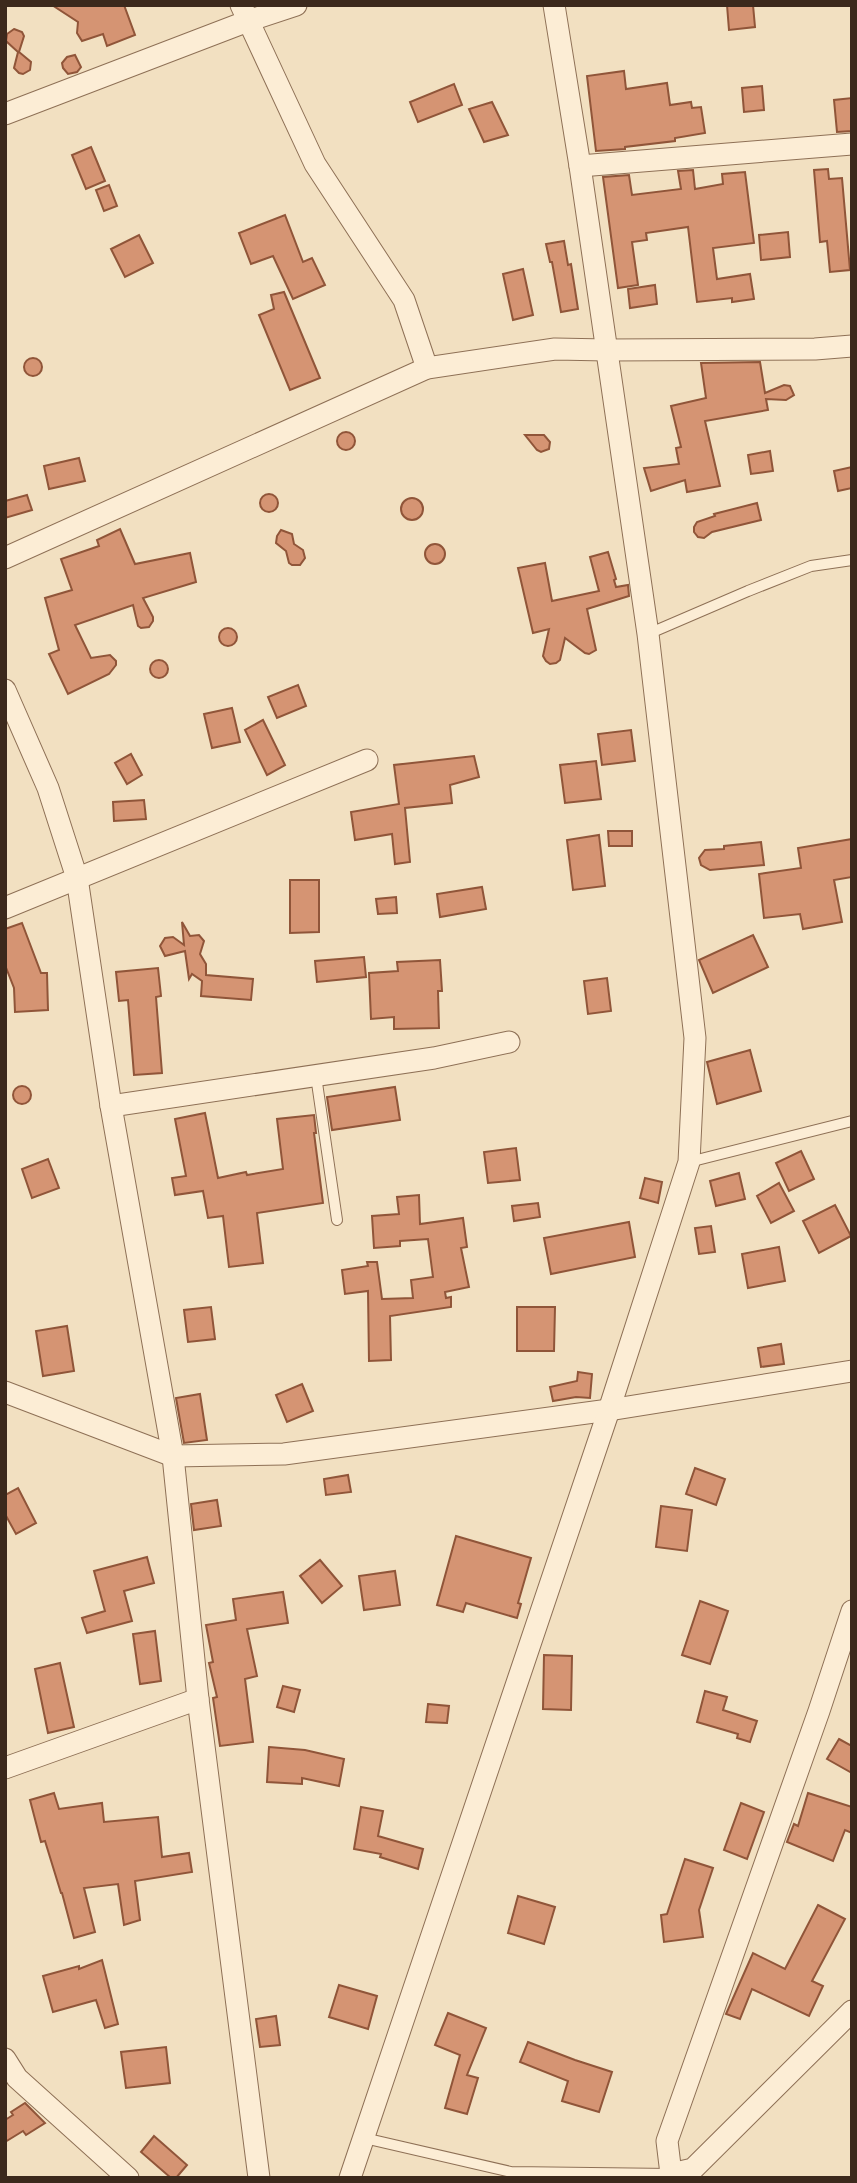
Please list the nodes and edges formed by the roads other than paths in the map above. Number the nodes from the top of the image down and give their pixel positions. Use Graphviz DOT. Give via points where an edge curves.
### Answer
graph roads {
  1 [pos="296,5"];
  2 [pos="554,5"];
  3 [pos="245,13"];
  4 [pos="6,112"];
  5 [pos="852,144"];
  6 [pos="580,166"];
  7 [pos="852,346"];
  8 [pos="607,350"];
  9 [pos="428,368"];
  10 [pos="5,558"];
  11 [pos="852,560"];
  12 [pos="648,634"];
  13 [pos="5,690"];
  14 [pos="367,760"];
  15 [pos="77,878"];
  16 [pos="5,908"];
  17 [pos="509,1042"];
  18 [pos="316,1076"];
  19 [pos="111,1106"];
  20 [pos="852,1121"];
  21 [pos="689,1162"];
  22 [pos="337,1220"];
  23 [pos="852,1371"];
  24 [pos="5,1392"];
  25 [pos="609,1410"];
  26 [pos="173,1456"];
  27 [pos="852,1611"];
  28 [pos="198,1699"];
  29 [pos="5,1768"];
  30 [pos="852,2011"];
  31 [pos="5,2059"];
  32 [pos="11,2080"];
  33 [pos="364,2138"];
  34 [pos="669,2176"];
  35 [pos="128,2178"];
  36 [pos="259,2178"];
  37 [pos="350,2178"];
  1 -- 3 [label="street"];
  2 -- 6 [label="street"];
  3 -- 4 [label="street"];
  3 -- 9 [label="street" via="315,164 404,300"];
  5 -- 6 [label="street"];
  6 -- 8 [label="street"];
  7 -- 8 [label="street"];
  8 -- 9 [label="street" via="555,349"];
  8 -- 12 [label="street"];
  9 -- 10 [label="street"];
  11 -- 12 [label="lane" via="811,566"];
  12 -- 21 [label="street" via="695,1038"];
  13 -- 15 [label="street" via="48,788"];
  14 -- 15 [label="street"];
  15 -- 16 [label="street"];
  15 -- 19 [label="street"];
  17 -- 18 [label="street"];
  18 -- 19 [label="street"];
  18 -- 22 [label="lane"];
  19 -- 26 [label="street"];
  20 -- 21 [label="lane"];
  21 -- 25 [label="street"];
  23 -- 25 [label="street"];
  24 -- 26 [label="street"];
  25 -- 26 [label="street" via="284,1454"];
  25 -- 33 [label="street"];
  26 -- 28 [label="street"];
  27 -- 34 [label="street" via="667,2141"];
  28 -- 29 [label="street"];
  28 -- 36 [label="street"];
  30 -- 34 [label="street" via="692,2169"];
  31 -- 32 [label="street"];
  32 -- 35 [label="street"];
  33 -- 34 [label="lane" via="510,2172"];
  33 -- 37 [label="street"];
}
